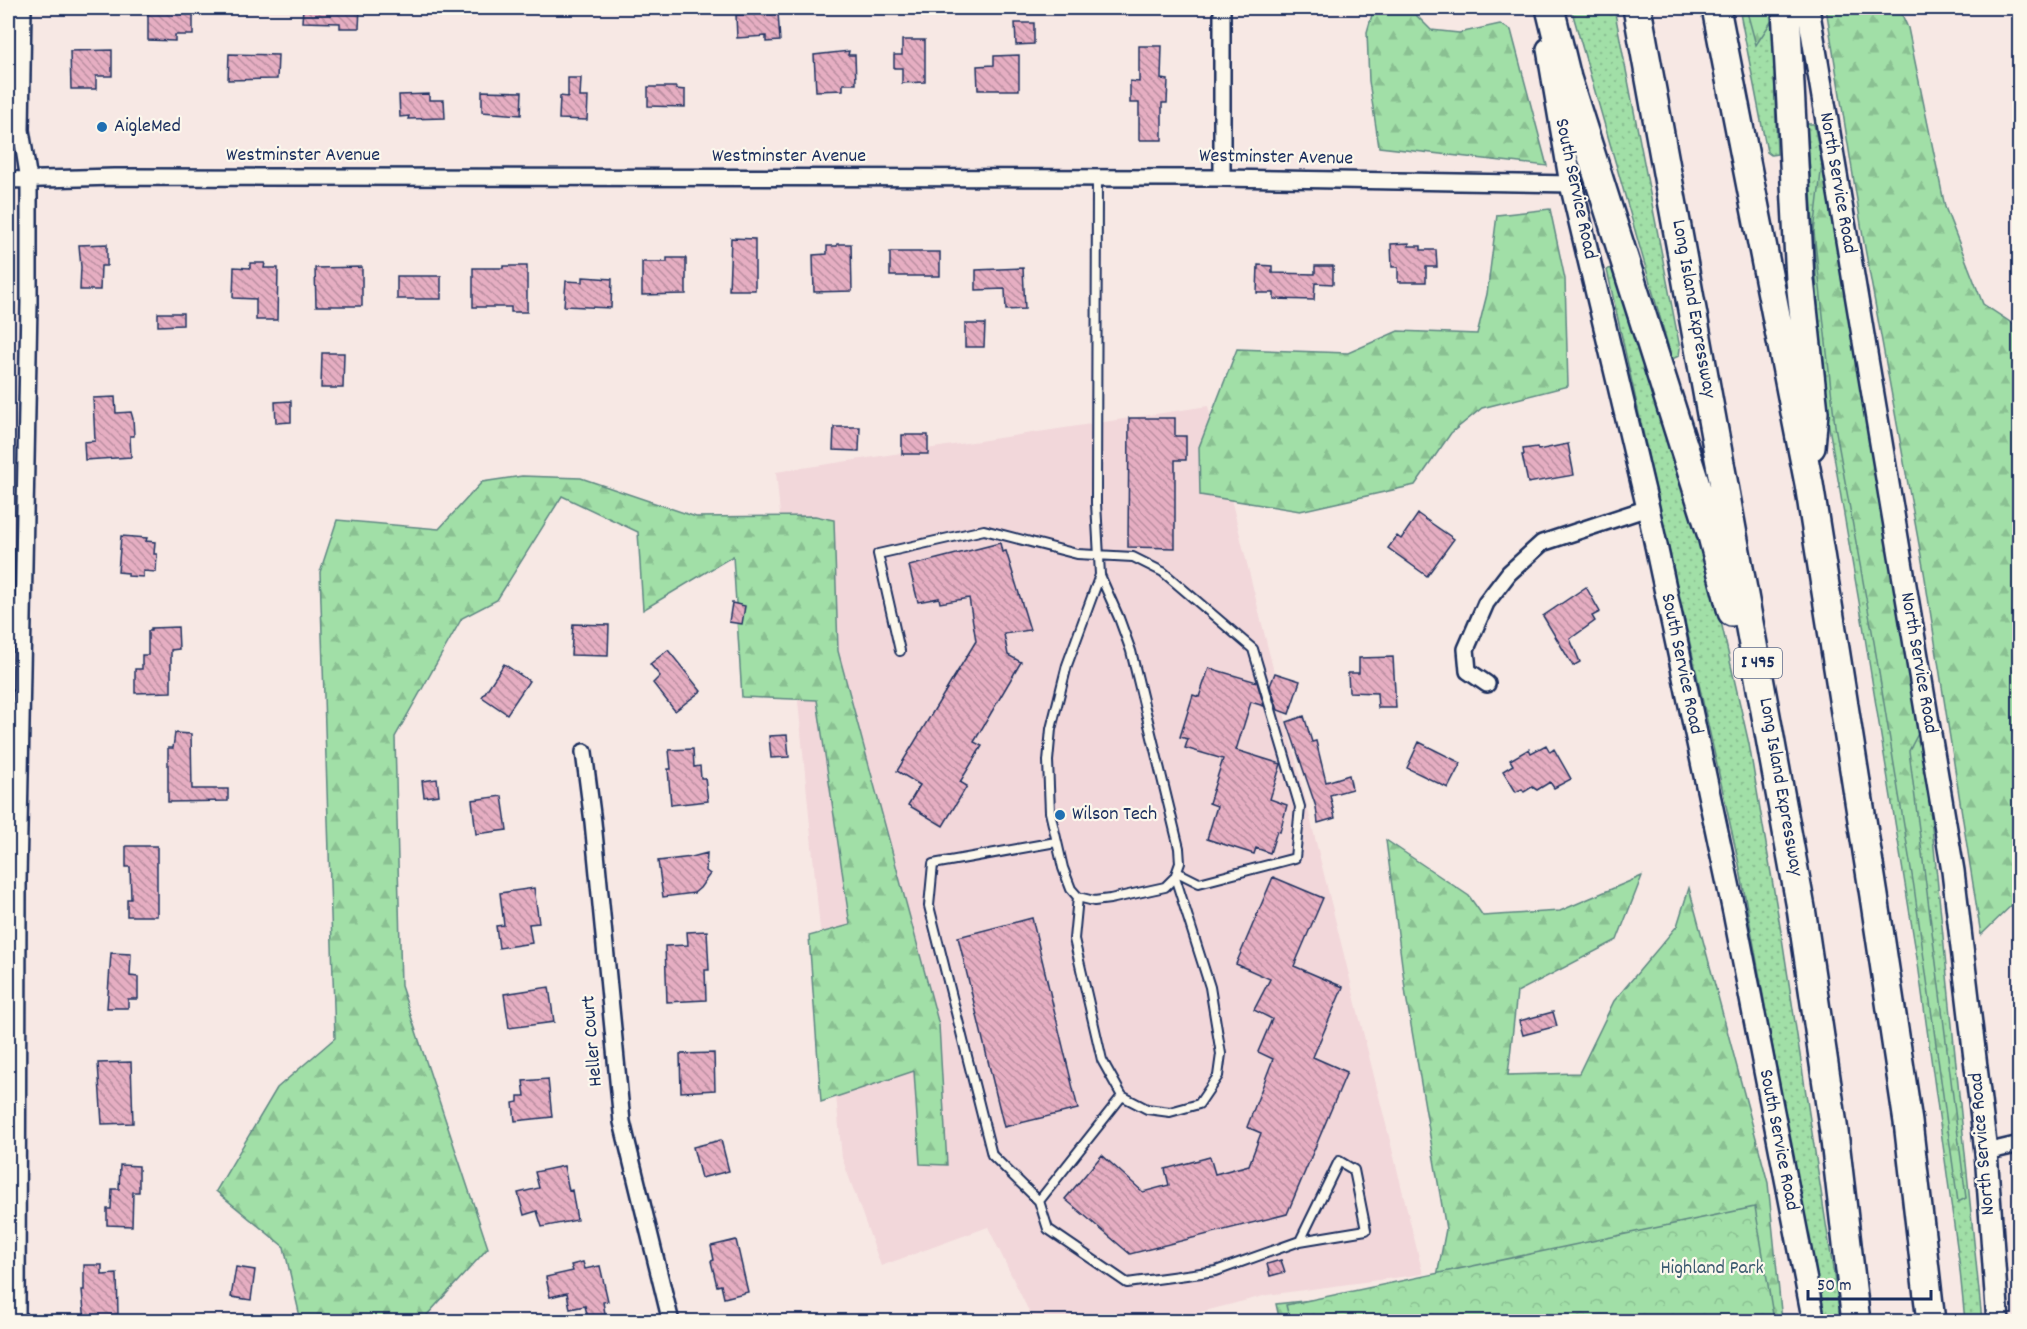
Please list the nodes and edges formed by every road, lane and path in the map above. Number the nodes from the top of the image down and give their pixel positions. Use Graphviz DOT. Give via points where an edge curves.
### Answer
graph roads {
  1 [pos="23,8"];
  2 [pos="1222,8"];
  3 [pos="1541,8"];
  4 [pos="1550,8"];
  5 [pos="1637,8"];
  6 [pos="1716,8"];
  7 [pos="1786,8"];
  8 [pos="1808,8"];
  9 [pos="1097,178"];
  10 [pos="1222,178"];
  11 [pos="8,180"];
  12 [pos="29,180"];
  13 [pos="1571,184"];
  14 [pos="1809,484"];
  15 [pos="1648,508"];
  16 [pos="1099,554"];
  17 [pos="1100,575"];
  18 [pos="900,651"];
  19 [pos="1487,684"];
  20 [pos="584,752"];
  21 [pos="1056,842"];
  22 [pos="1176,874"];
  23 [pos="13,880"];
  24 [pos="1078,897"];
  25 [pos="1801,908"];
  26 [pos="1122,1096"];
  27 [pos="2019,1144"];
  28 [pos="1986,1152"];
  29 [pos="1039,1201"];
  30 [pos="1300,1241"];
  31 [pos="16,1322"];
  32 [pos="672,1322"];
  33 [pos="1814,1322"];
  34 [pos="1856,1322"];
  35 [pos="1931,1322"];
  36 [pos="1998,1322"];
  1 -- 12 [label="street" via="21,130"];
  2 -- 10 [label="street"];
  3 -- 13 [label="main road, South Service Road"];
  4 -- 25 [label="highway" via="1567,78 1712,536"];
  5 -- 25 [label="highway, Long Island Expressway / I 495"];
  6 -- 14 [label="highway"];
  7 -- 14 [label="highway" via="1800,280 1814,412"];
  8 -- 28 [label="main road, North Service Road" via="1953,871"];
  9 -- 10 [label="street, Westminster Avenue"];
  9 -- 12 [label="street, Westminster Avenue"];
  9 -- 16 [label="lane"];
  10 -- 13 [label="street, Westminster Avenue"];
  11 -- 12 [label="street, Westminster Avenue"];
  12 -- 23 [label="street" via="29,315"];
  13 -- 15 [label="main road, South Service Road"];
  14 -- 35 [label="highway" via="1905,1099"];
  15 -- 19 [label="street" via="1542,543 1509,573 1486,603 1467,649 1468,671"];
  15 -- 33 [label="main road, South Service Road" via="1734,912"];
  16 -- 17 [label="lane"];
  16 -- 18 [label="lane" via="1077,554 984,530 878,554"];
  16 -- 22 [label="lane" via="1133,557 1163,572 1253,649 1300,807 1295,858 1199,883"];
  17 -- 21 [label="lane" via="1067,665 1051,729 1050,812"];
  17 -- 22 [label="lane" via="1131,651 1179,848"];
  20 -- 32 [label="street, Heller Court" via="622,1122"];
  21 -- 24 [label="lane" via="1071,889"];
  21 -- 29 [label="lane" via="933,864 929,906 992,1155"];
  22 -- 24 [label="lane" via="1165,887 1094,901"];
  22 -- 26 [label="lane" via="1210,987 1221,1054 1218,1076 1199,1104 1170,1112 1147,1109"];
  23 -- 31 [label="street"];
  24 -- 26 [label="lane" via="1074,939 1102,1060"];
  25 -- 34 [label="highway, Long Island Expressway / I 495" via="1834,1132"];
  26 -- 29 [label="lane"];
  27 -- 28 [label="street"];
  28 -- 36 [label="main road, North Service Road"];
  29 -- 30 [label="lane" via="1048,1229 1127,1283 1216,1271"];
  30 -- 30 [label="lane" via="1366,1230 1354,1170 1339,1161"];
}
